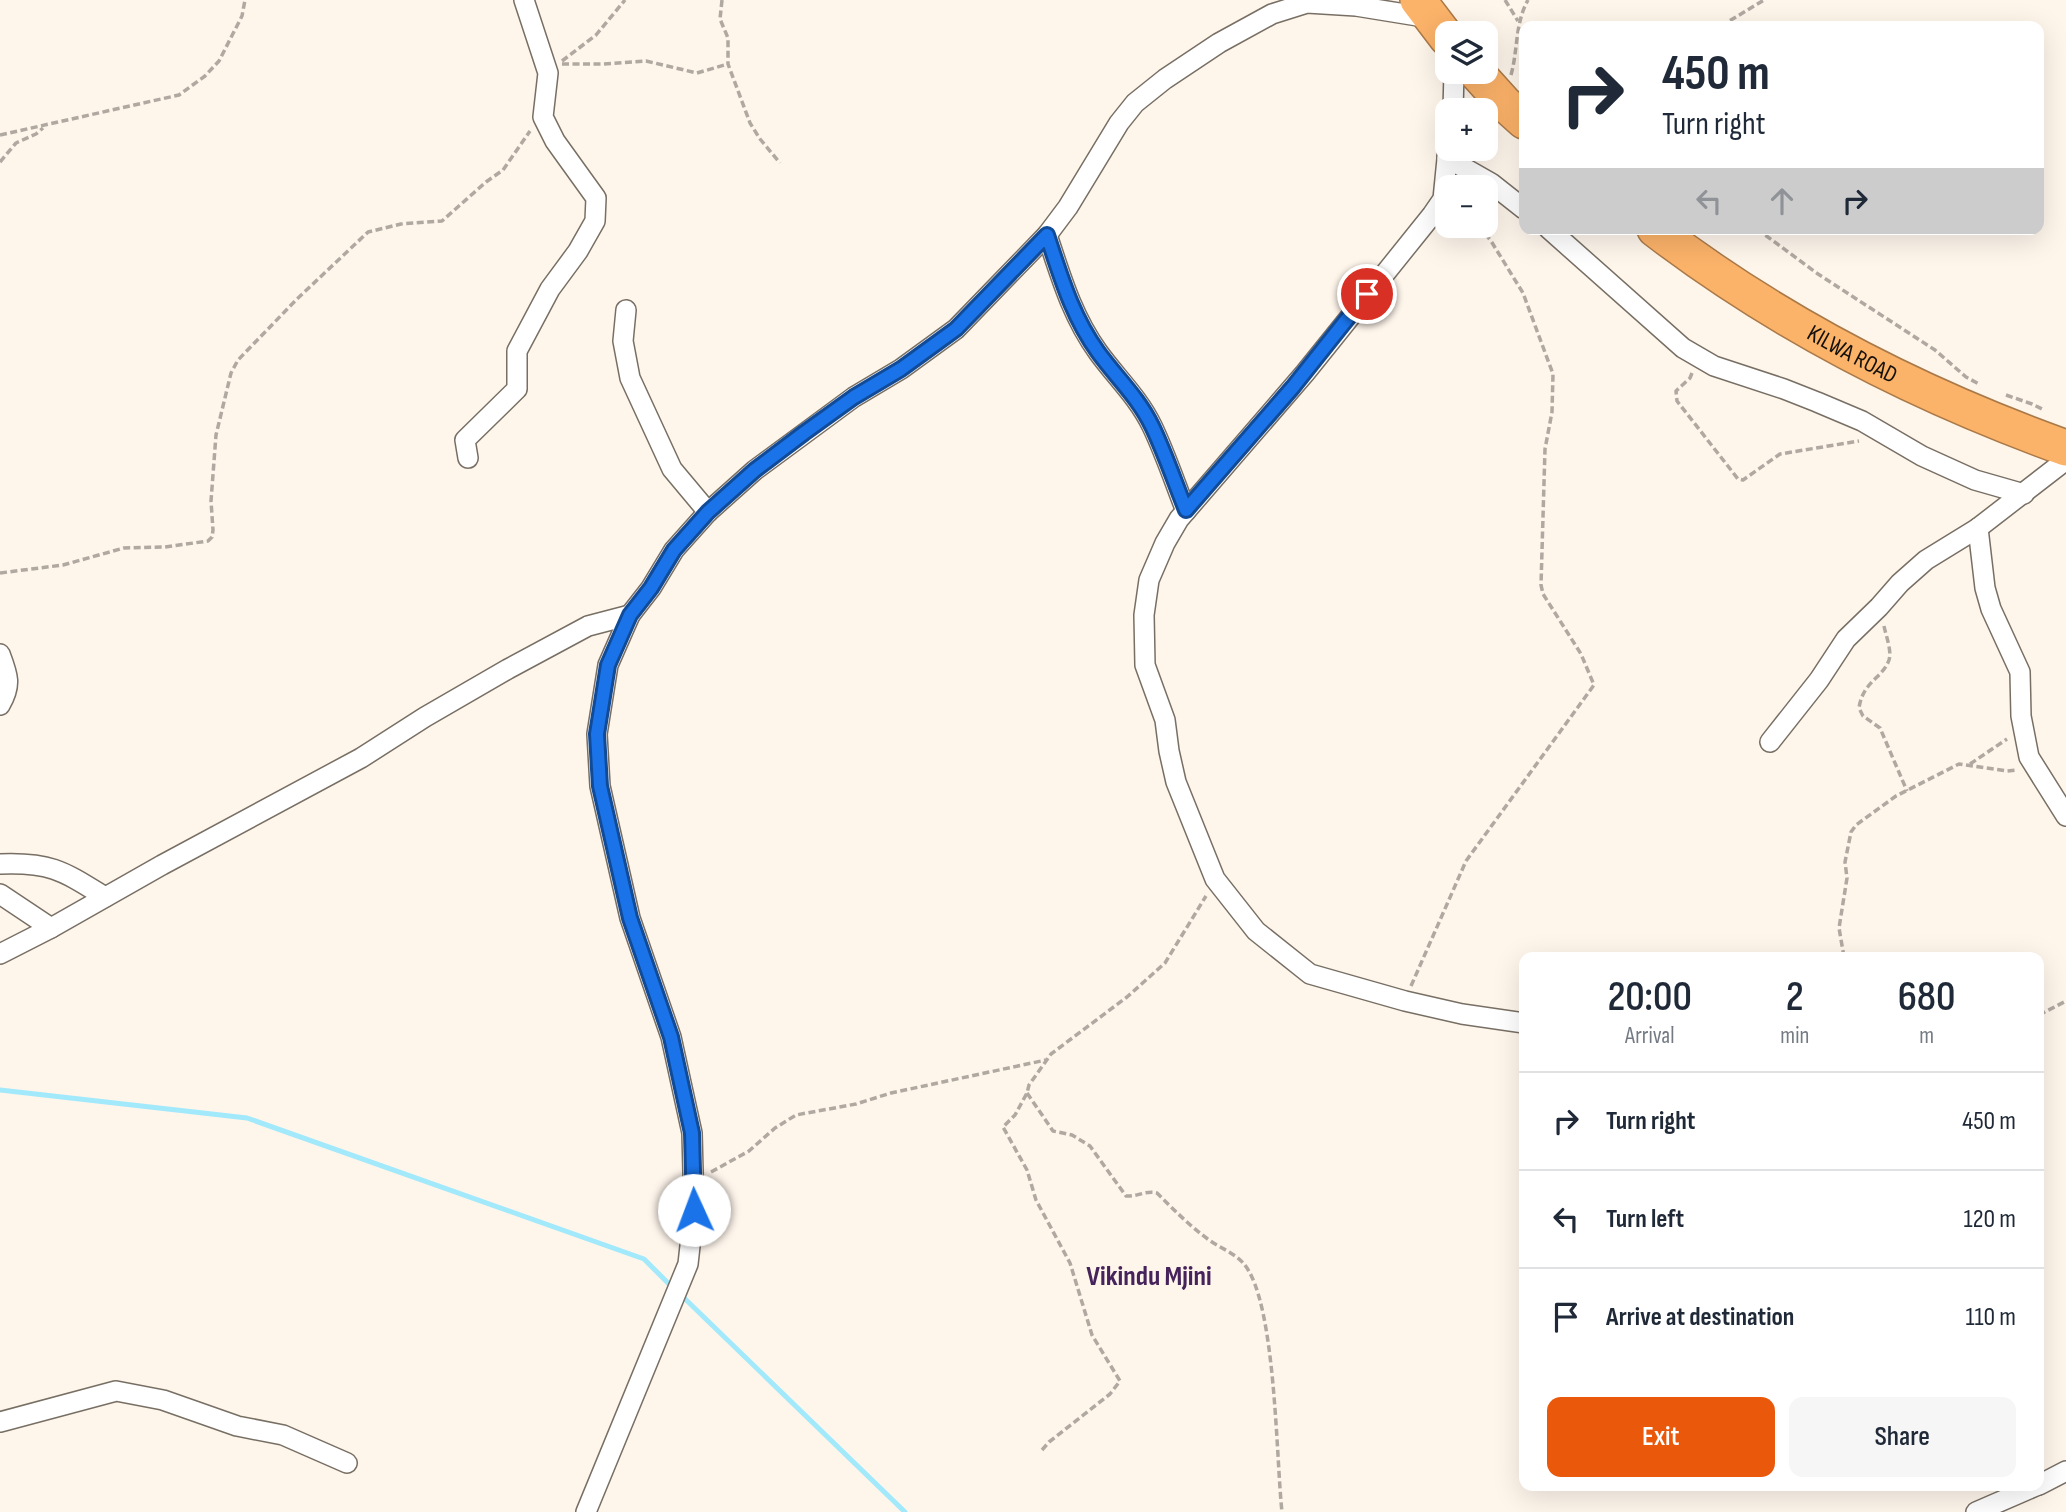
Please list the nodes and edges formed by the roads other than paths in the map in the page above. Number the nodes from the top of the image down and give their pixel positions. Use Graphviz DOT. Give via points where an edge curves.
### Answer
graph roads {
  1 [pos="524,0"];
  2 [pos="1432,19"];
  3 [pos="1487,84"];
  4 [pos="1514,112"];
  5 [pos="1446,161"];
  6 [pos="1458,161"];
  7 [pos="1519,205"];
  8 [pos="1047,235"];
  9 [pos="1556,235"];
  10 [pos="1665,235"];
  11 [pos="626,310"];
  12 [pos="2066,448"];
  13 [pos="468,458"];
  14 [pos="2066,460"];
  15 [pos="2024,494"];
  16 [pos="1186,510"];
  17 [pos="708,512"];
  18 [pos="1978,528"];
  19 [pos="630,615"];
  20 [pos="0,654"];
  21 [pos="0,705"];
  22 [pos="1770,742"];
  23 [pos="2066,816"];
  24 [pos="0,864"];
  25 [pos="0,894"];
  26 [pos="106,897"];
  27 [pos="51,928"];
  28 [pos="0,954"];
  29 [pos="1519,1022"];
  30 [pos="0,1422"];
  31 [pos="347,1463"];
  32 [pos="2066,1471"];
  33 [pos="2044,1482"];
  34 [pos="2024,1491"];
  35 [pos="586,1512"];
  36 [pos="1976,1512"];
  1 -- 13 [label="street" via="548,73 543,117 596,198 594,220 517,351 517,389 465,440"];
  2 -- 8 [label="street" via="1356,5 1307,2 1272,14 1219,43 1135,103"];
  3 -- 4 [label="highway"];
  5 -- 16 [label="street" via="1443,199 1432,215 1284,398"];
  6 -- 7 [label="street"];
  8 -- 16 [label="street" via="1077,320 1152,425"];
  8 -- 17 [label="street" via="956,329 804,433"];
  9 -- 15 [label="street" via="1683,348 1714,366 1863,421 1922,456 1975,480"];
  10 -- 12 [label="highway, KILWA ROAD" via="1805,330 1930,393"];
  11 -- 17 [label="street" via="623,341 630,378 672,470"];
  14 -- 15 [label="street"];
  15 -- 18 [label="street"];
  16 -- 29 [label="street" via="1149,580 1145,665 1165,720 1176,782 1215,879 1256,931 1310,974 1405,1001"];
  17 -- 19 [label="street" via="674,550"];
  18 -- 22 [label="street" via="1926,560 1900,583 1846,639"];
  18 -- 23 [label="street" via="1985,588 2020,672 2023,728 2033,767"];
  19 -- 26 [label="street" via="588,626 508,668 361,758"];
  19 -- 35 [label="street" via="608,665 597,734 600,786 630,918 671,1037 692,1133 694,1210 688,1264"];
  20 -- 21 [label="street" via="10,679"];
  24 -- 26 [label="street" via="51,867"];
  25 -- 27 [label="street"];
  26 -- 27 [label="street"];
  27 -- 28 [label="street"];
  30 -- 31 [label="street" via="116,1391 283,1435"];
  32 -- 33 [label="street"];
  34 -- 36 [label="street"];
}
